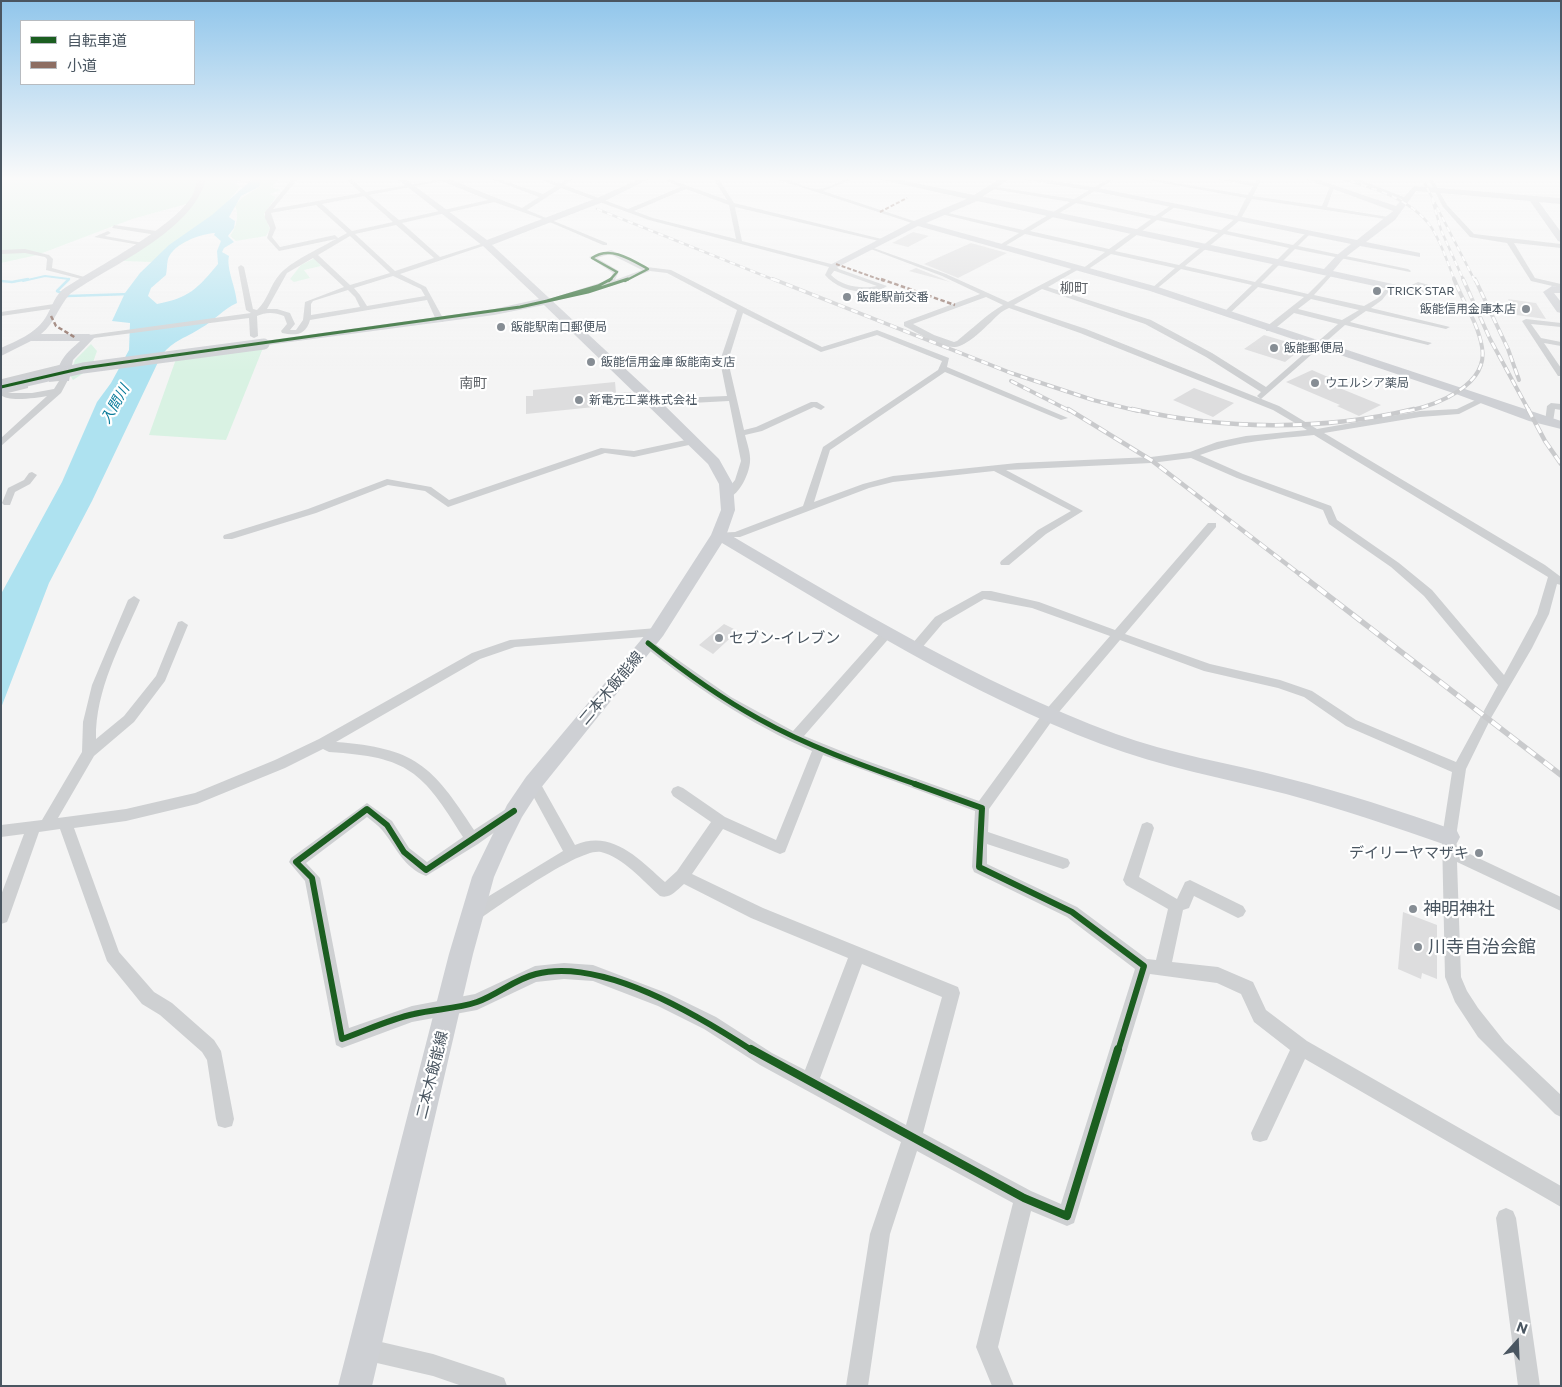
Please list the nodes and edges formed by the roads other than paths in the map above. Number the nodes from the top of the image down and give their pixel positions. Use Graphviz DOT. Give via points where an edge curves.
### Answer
graph roads {
  1 [pos="140,243"];
  2 [pos="274,243"];
  3 [pos="313,243"];
  4 [pos="331,243"];
  5 [pos="358,243"];
  6 [pos="420,243"];
  7 [pos="489,243"];
  8 [pos="602,243"];
  9 [pos="749,243"];
  10 [pos="878,243"];
  11 [pos="985,243"];
  12 [pos="1006,243"];
  13 [pos="1074,243"];
  14 [pos="1121,243"];
  15 [pos="1185,243"];
  16 [pos="1209,243"];
  17 [pos="1273,243"];
  18 [pos="1298,243"];
  19 [pos="1358,243"];
  20 [pos="1510,243"];
  21 [pos="1527,243"];
  22 [pos="486,244"];
  23 [pos="605,244"];
  24 [pos="1561,246"];
  25 [pos="870,247"];
  26 [pos="1000,247"];
  27 [pos="1204,247"];
  28 [pos="1294,247"];
  29 [pos="1110,251"];
  30 [pos="1,252"];
  31 [pos="313,254"];
  32 [pos="1417,255"];
  33 [pos="1340,257"];
  34 [pos="439,259"];
  35 [pos="1277,262"];
  36 [pos="833,266"];
  37 [pos="1180,266"];
  38 [pos="241,267"];
  39 [pos="648,269"];
  40 [pos="1080,269"];
  41 [pos="1408,271"];
  42 [pos="1328,273"];
  43 [pos="394,274"];
  44 [pos="85,278"];
  45 [pos="1255,283"];
  46 [pos="1042,287"];
  47 [pos="1394,287"];
  48 [pos="1555,287"];
  49 [pos="347,288"];
  50 [pos="1154,289"];
  51 [pos="985,296"];
  52 [pos="1310,296"];
  53 [pos="428,298"];
  54 [pos="60,299"];
  55 [pos="547,301"];
  56 [pos="1008,305"];
  57 [pos="364,308"];
  58 [pos="741,309"];
  59 [pos="1367,309"];
  60 [pos="1291,310"];
  61 [pos="1561,310"];
  62 [pos="258,313"];
  63 [pos="1,314"];
  64 [pos="1227,314"];
  65 [pos="308,318"];
  66 [pos="440,320"];
  67 [pos="1343,323"];
  68 [pos="1561,325"];
  69 [pos="1446,327"];
  70 [pos="1269,329"];
  71 [pos="254,336"];
  72 [pos="89,337"];
  73 [pos="931,337"];
  74 [pos="28,338"];
  75 [pos="1538,340"];
  76 [pos="1428,343"];
  77 [pos="264,344"];
  78 [pos="1561,344"];
  79 [pos="911,345"];
  80 [pos="1318,345"];
  81 [pos="1,353"];
  82 [pos="943,368"];
  83 [pos="64,372"];
  84 [pos="1561,374"];
  85 [pos="1,382"];
  86 [pos="1,387"];
  87 [pos="58,390"];
  88 [pos="1266,391"];
  89 [pos="1,395"];
  90 [pos="733,398"];
  91 [pos="1485,399"];
  92 [pos="1256,400"];
  93 [pos="654,402"];
  94 [pos="821,407"];
  95 [pos="1561,407"];
  96 [pos="1064,418"];
  97 [pos="1555,424"];
  98 [pos="1315,432"];
  99 [pos="742,433"];
  100 [pos="695,442"];
  101 [pos="1,443"];
  102 [pos="1192,455"];
  103 [pos="995,468"];
  104 [pos="32,475"];
  105 [pos="728,495"];
  106 [pos="4,499"];
  107 [pos="808,507"];
  108 [pos="1212,525"];
  109 [pos="719,535"];
  110 [pos="228,537"];
  111 [pos="1005,562"];
  112 [pos="1557,580"];
  113 [pos="134,600"];
  114 [pos="182,626"];
  115 [pos="887,633"];
  116 [pos="1119,634"];
  117 [pos="653,637"];
  118 [pos="916,648"];
  119 [pos="1504,684"];
  120 [pos="1049,715"];
  121 [pos="795,737"];
  122 [pos="324,743"];
  123 [pos="820,747"];
  124 [pos="89,752"];
  125 [pos="1459,769"];
  126 [pos="533,783"];
  127 [pos="678,792"];
  128 [pos="982,808"];
  129 [pos="514,811"];
  130 [pos="720,821"];
  131 [pos="65,823"];
  132 [pos="35,827"];
  133 [pos="1147,828"];
  134 [pos="1,831"];
  135 [pos="981,836"];
  136 [pos="473,840"];
  137 [pos="1450,844"];
  138 [pos="572,853"];
  139 [pos="1063,863"];
  140 [pos="682,876"];
  141 [pos="1561,904"];
  142 [pos="1176,906"];
  143 [pos="1238,911"];
  144 [pos="472,915"];
  145 [pos="1,917"];
  146 [pos="858,954"];
  147 [pos="1144,966"];
  148 [pos="1163,967"];
  149 [pos="449,1006"];
  150 [pos="1301,1046"];
  151 [pos="809,1083"];
  152 [pos="1561,1108"];
  153 [pos="225,1119"];
  154 [pos="1260,1133"];
  155 [pos="912,1138"];
  156 [pos="1561,1197"];
  157 [pos="1024,1198"];
  158 [pos="1506,1218"];
  159 [pos="364,1349"];
  160 [pos="355,1386"];
  161 [pos="496,1386"];
  162 [pos="857,1386"];
  163 [pos="1003,1386"];
  164 [pos="1529,1386"];
  1 -- 44 [label="street"];
  2 -- 3 [label="street" via="279,249"];
  4 -- 31 [label="street"];
  5 -- 43 [label="street"];
  6 -- 34 [label="street"];
  7 -- 22 [label="street"];
  8 -- 23 [label="street"];
  9 -- 36 [label="street"];
  10 -- 25 [label="street"];
  11 -- 26 [label="street"];
  12 -- 26 [label="street"];
  13 -- 29 [label="street"];
  14 -- 29 [label="street"];
  15 -- 27 [label="street"];
  16 -- 27 [label="street"];
  17 -- 28 [label="street"];
  18 -- 28 [label="street"];
  19 -- 32 [label="street"];
  19 -- 33 [label="street"];
  20 -- 48 [label="street" via="1533,280"];
  21 -- 24 [label="street"];
  22 -- 34 [label="street"];
  22 -- 55 [label="street, 二本木飯能線"];
  25 -- 36 [label="street"];
  25 -- 51 [label="street" via="944,275"];
  26 -- 40 [label="street"];
  27 -- 35 [label="street"];
  27 -- 37 [label="street"];
  28 -- 33 [label="street"];
  28 -- 35 [label="street"];
  29 -- 37 [label="street"];
  29 -- 40 [label="street"];
  30 -- 44 [label="street" via="25,251 47,256 50,258 48,269"];
  31 -- 49 [label="street"];
  31 -- 62 [label="street" via="279,278"];
  33 -- 41 [label="street"];
  33 -- 42 [label="street"];
  34 -- 43 [label="street"];
  35 -- 42 [label="street"];
  35 -- 45 [label="street"];
  36 -- 36 [label="street" via="837,270 884,286 867,290 837,282 828,275"];
  37 -- 45 [label="street"];
  37 -- 50 [label="street"];
  38 -- 62 [label="street" via="250,310"];
  39 -- 55 [label="street" via="620,282"];
  39 -- 55 [label="street" via="613,252 595,255 592,258 617,272 615,278 606,284"];
  39 -- 58 [label="street" via="669,271"];
  40 -- 46 [label="street"];
  40 -- 50 [label="street"];
  42 -- 47 [label="street"];
  42 -- 52 [label="street"];
  43 -- 49 [label="street"];
  43 -- 53 [label="street" via="424,288"];
  44 -- 54 [label="street"];
  45 -- 52 [label="street"];
  45 -- 64 [label="street"];
  46 -- 56 [label="street"];
  46 -- 88 [label="street" via="1148,322"];
  47 -- 59 [label="street"];
  48 -- 61 [label="street" via="1548,292"];
  49 -- 57 [label="street" via="358,296"];
  49 -- 65 [label="street" via="307,303"];
  50 -- 64 [label="street"];
  51 -- 56 [label="street"];
  51 -- 73 [label="street" via="907,324"];
  52 -- 59 [label="street"];
  52 -- 60 [label="street"];
  53 -- 57 [label="street"];
  53 -- 66 [label="street"];
  54 -- 63 [label="street"];
  54 -- 74 [label="street" via="46,323"];
  55 -- 66 [label="main road"];
  55 -- 93 [label="main road, 二本木飯能線"];
  56 -- 73 [label="street" via="995,312 960,343 950,345"];
  56 -- 92 [label="street" via="1083,331"];
  57 -- 65 [label="street"];
  58 -- 79 [label="street" via="821,350 877,332"];
  58 -- 90 [label="street" via="724,361"];
  59 -- 67 [label="street"];
  59 -- 69 [label="street"];
  60 -- 67 [label="street"];
  60 -- 70 [label="street"];
  62 -- 65 [label="street" via="278,311 287,315 291,324 285,331 290,333 306,326"];
  62 -- 71 [label="street"];
  62 -- 72 [label="street" via="244,318"];
  64 -- 70 [label="street"];
  66 -- 77 [label="main road"];
  67 -- 76 [label="street"];
  67 -- 80 [label="street"];
  68 -- 75 [label="street" via="1526,321"];
  70 -- 80 [label="street"];
  72 -- 74 [label="main road"];
  72 -- 83 [label="street" via="67,359"];
  73 -- 79 [label="street"];
  74 -- 81 [label="street"];
  75 -- 78 [label="street"];
  75 -- 84 [label="street"];
  77 -- 86 [label="street, bridge" via="84,368"];
  79 -- 82 [label="street" via="946,360"];
  80 -- 88 [label="street"];
  80 -- 91 [label="street"];
  82 -- 96 [label="street"];
  82 -- 107 [label="street" via="942,372 826,449"];
  83 -- 85 [label="street"];
  83 -- 87 [label="street"];
  83 -- 89 [label="street"];
  87 -- 89 [label="street" via="32,396"];
  87 -- 101 [label="street"];
  88 -- 92 [label="street"];
  90 -- 93 [label="street"];
  90 -- 99 [label="street"];
  91 -- 97 [label="street"];
  91 -- 98 [label="street" via="1459,412 1420,414"];
  92 -- 98 [label="street" via="1276,408"];
  93 -- 100 [label="main road, 二本木飯能線"];
  94 -- 99 [label="street" via="814,404 759,429"];
  95 -- 97 [label="street" via="1551,406"];
  98 -- 102 [label="street" via="1246,439 1220,444"];
  98 -- 112 [label="street" via="1541,567"];
  99 -- 105 [label="street" via="745,470"];
  100 -- 105 [label="main road, 二本木飯能線" via="722,474"];
  100 -- 110 [label="street" via="634,454 604,450 448,504 428,489 387,482 312,511"];
  102 -- 103 [label="street"];
  102 -- 119 [label="street" via="1327,508 1333,522 1395,565 1428,593"];
  103 -- 107 [label="street" via="893,479"];
  103 -- 111 [label="street" via="1078,512 1042,532"];
  104 -- 106 [label="street"];
  105 -- 109 [label="main road, 二本木飯能線" via="728,510"];
  107 -- 109 [label="street" via="736,534"];
  108 -- 116 [label="street"];
  109 -- 115 [label="street"];
  109 -- 117 [label="main road, 二本木飯能線"];
  112 -- 119 [label="street" via="1543,614"];
  113 -- 124 [label="street" via="98,685 89,722"];
  114 -- 124 [label="street" via="160,678 129,719"];
  115 -- 118 [label="street"];
  115 -- 121 [label="street"];
  116 -- 118 [label="street" via="1035,605 986,594 939,620"];
  116 -- 120 [label="street"];
  116 -- 125 [label="street" via="1208,668 1252,676 1308,694 1351,723"];
  117 -- 121 [label="street" via="682,670"];
  117 -- 122 [label="street" via="514,643 496,648 476,656"];
  117 -- 126 [label="main road, 二本木飯能線"];
  118 -- 120 [label="street"];
  119 -- 125 [label="street"];
  120 -- 128 [label="street"];
  120 -- 137 [label="street" via="1176,762 1342,801"];
  121 -- 123 [label="street"];
  122 -- 131 [label="street" via="197,798 126,815"];
  122 -- 136 [label="street" via="329,747 371,750 399,757 423,772 441,790"];
  123 -- 128 [label="street"];
  123 -- 130 [label="street" via="780,848"];
  124 -- 132 [label="street"];
  125 -- 137 [label="street"];
  126 -- 129 [label="main road, 二本木飯能線"];
  126 -- 138 [label="street"];
  127 -- 130 [label="street"];
  128 -- 135 [label="street"];
  129 -- 136 [label="street"];
  129 -- 144 [label="main road, 二本木飯能線" via="483,877"];
  130 -- 140 [label="street"];
  131 -- 132 [label="street"];
  131 -- 153 [label="street" via="113,956 148,998 166,1009 216,1057"];
  132 -- 134 [label="street"];
  132 -- 145 [label="street"];
  133 -- 142 [label="street" via="1131,880"];
  135 -- 139 [label="street"];
  135 -- 147 [label="street" via="980,867 1072,912"];
  136 -- 149 [label="street" via="426,870 404,852 387,825 368,809 296,862 312,878 342,1039 412,1014"];
  137 -- 141 [label="street"];
  137 -- 152 [label="street" via="1453,977 1459,996 1494,1041"];
  138 -- 140 [label="street" via="594,844 616,851 665,891"];
  138 -- 144 [label="street"];
  140 -- 146 [label="street" via="756,913"];
  142 -- 143 [label="street" via="1184,903 1190,887"];
  142 -- 148 [label="street"];
  144 -- 149 [label="main road, 二本木飯能線"];
  146 -- 151 [label="street"];
  146 -- 155 [label="street" via="952,993"];
  147 -- 148 [label="street"];
  147 -- 157 [label="street" via="1067,1216"];
  148 -- 150 [label="street" via="1218,974 1247,988 1260,1016"];
  149 -- 151 [label="street" via="477,1002 535,974 593,973 663,1000 710,1023"];
  149 -- 159 [label="main road, 二本木飯能線"];
  150 -- 154 [label="street"];
  150 -- 156 [label="street"];
  151 -- 155 [label="street"];
  155 -- 157 [label="street"];
  155 -- 162 [label="street" via="880,1234"];
  157 -- 163 [label="street" via="987,1347"];
  158 -- 164 [label="street"];
  159 -- 160 [label="main road, 二本木飯能線"];
  159 -- 161 [label="street" via="433,1365"];
}
